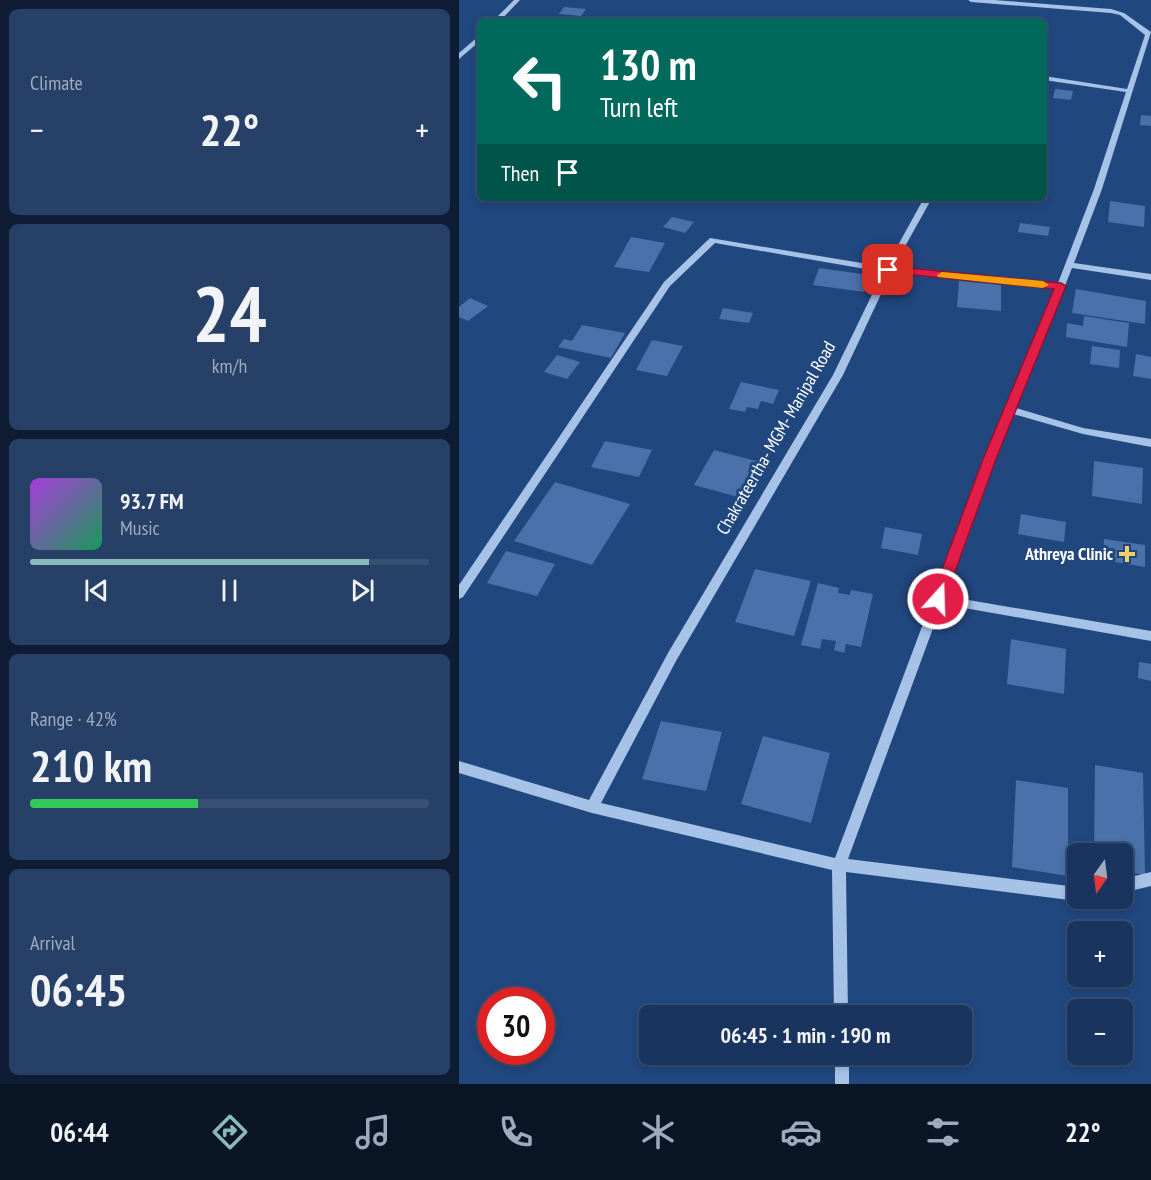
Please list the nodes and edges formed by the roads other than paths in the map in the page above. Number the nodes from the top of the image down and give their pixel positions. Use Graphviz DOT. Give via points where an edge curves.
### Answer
graph roads {
  1 [pos="517,0"];
  2 [pos="971,0"];
  3 [pos="499,18"];
  4 [pos="1150,34"];
  5 [pos="477,40"];
  6 [pos="459,43"];
  7 [pos="471,45"];
  8 [pos="459,57"];
  9 [pos="1047,78"];
  10 [pos="1130,91"];
  11 [pos="926,201"];
  12 [pos="1069,265"];
  13 [pos="888,270"];
  14 [pos="1151,277"];
  15 [pos="1061,286"];
  16 [pos="1010,410"];
  17 [pos="1151,443"];
  18 [pos="459,594"];
  19 [pos="938,599"];
  20 [pos="1151,636"];
  21 [pos="459,768"];
  22 [pos="592,807"];
  23 [pos="839,865"];
  24 [pos="1151,879"];
  25 [pos="1133,883"];
  26 [pos="1067,893"];
  27 [pos="841,1005"];
  28 [pos="841,1065"];
  29 [pos="842,1084"];
  1 -- 3 [label="street"];
  2 -- 4 [label="street" via="1111,11 1122,14"];
  4 -- 10 [label="street"];
  5 -- 7 [label="street"];
  6 -- 7 [label="street"];
  7 -- 8 [label="street"];
  9 -- 10 [label="street"];
  10 -- 12 [label="street"];
  11 -- 13 [label="street, Chakrateertha- MGM- Manipal Road"];
  12 -- 14 [label="street"];
  12 -- 15 [label="street"];
  13 -- 15 [label="street"];
  13 -- 18 [label="street" via="713,240 667,284"];
  13 -- 22 [label="street, Chakrateertha- MGM- Manipal Road" via="838,375 672,657"];
  15 -- 16 [label="street"];
  16 -- 17 [label="street" via="1083,431"];
  16 -- 19 [label="street"];
  19 -- 20 [label="street"];
  19 -- 23 [label="street"];
  21 -- 22 [label="street"];
  22 -- 23 [label="street"];
  23 -- 26 [label="street"];
  23 -- 27 [label="street"];
  24 -- 25 [label="street"];
  28 -- 29 [label="street"];
}
